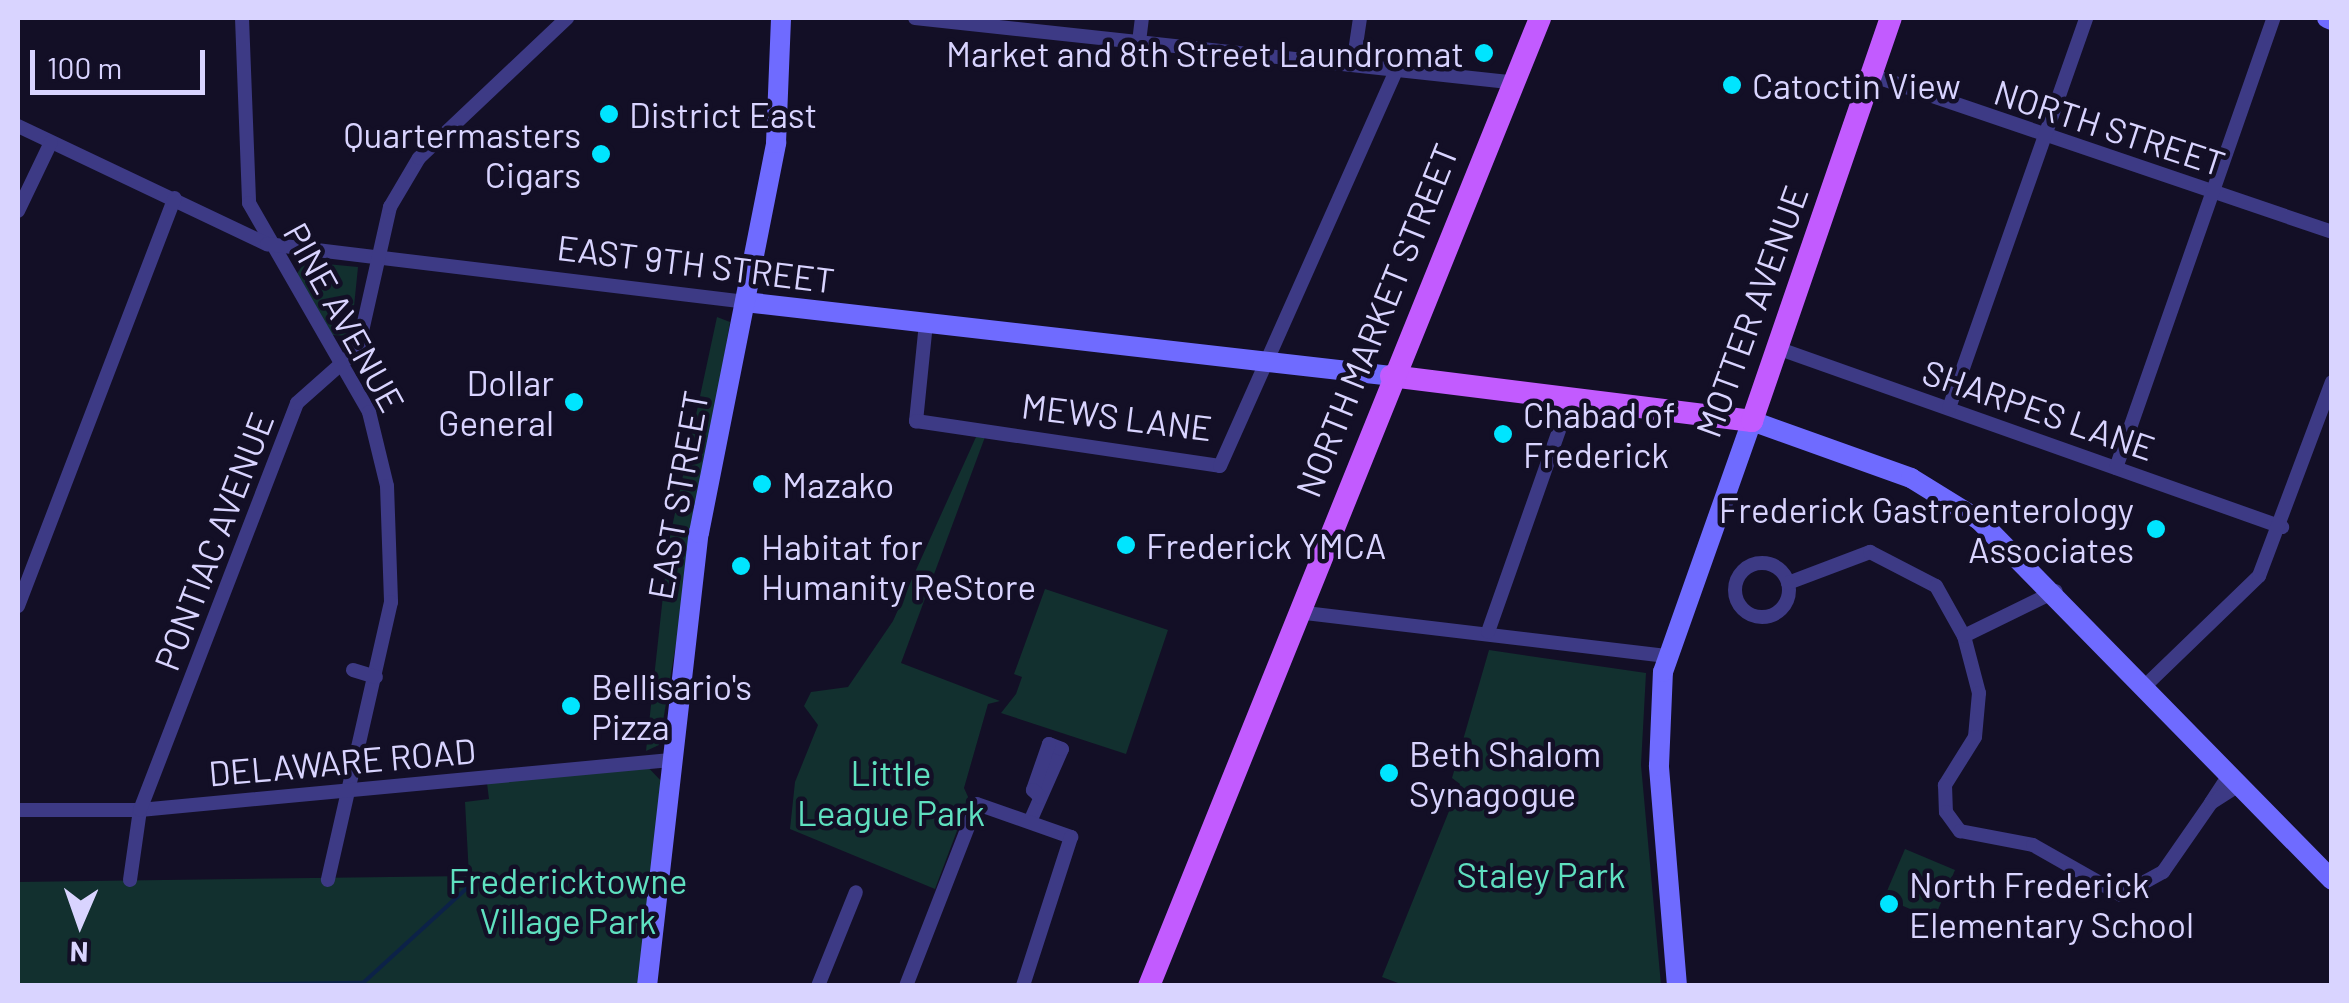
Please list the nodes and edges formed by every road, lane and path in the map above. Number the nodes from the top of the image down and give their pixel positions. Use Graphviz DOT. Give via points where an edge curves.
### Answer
graph roads {
  1 [pos="242,18"];
  2 [pos="566,18"];
  3 [pos="782,18"];
  4 [pos="915,18"];
  5 [pos="1142,18"];
  6 [pos="1360,18"];
  7 [pos="1540,18"];
  8 [pos="1891,18"];
  9 [pos="2086,18"];
  10 [pos="2274,18"];
  11 [pos="1139,42"];
  12 [pos="1354,65"];
  13 [pos="1398,70"];
  14 [pos="1871,75"];
  15 [pos="1509,82"];
  16 [pos="18,126"];
  17 [pos="2045,136"];
  18 [pos="51,142"];
  19 [pos="2212,191"];
  20 [pos="175,198"];
  21 [pos="18,211"];
  22 [pos="2332,232"];
  23 [pos="267,244"];
  24 [pos="374,256"];
  25 [pos="745,302"];
  26 [pos="926,323"];
  27 [pos="1777,348"];
  28 [pos="1261,360"];
  29 [pos="338,367"];
  30 [pos="1391,376"];
  31 [pos="2332,382"];
  32 [pos="1570,398"];
  33 [pos="1950,408"];
  34 [pos="1752,421"];
  35 [pos="2116,468"];
  36 [pos="2282,527"];
  37 [pos="1788,582"];
  38 [pos="2050,585"];
  39 [pos="18,606"];
  40 [pos="1297,612"];
  41 [pos="1488,632"];
  42 [pos="1964,636"];
  43 [pos="1666,656"];
  44 [pos="353,670"];
  45 [pos="376,677"];
  46 [pos="2146,685"];
  47 [pos="671,760"];
  48 [pos="2234,780"];
  49 [pos="342,792"];
  50 [pos="1040,797"];
  51 [pos="18,810"];
  52 [pos="140,810"];
  53 [pos="1032,818"];
  54 [pos="130,880"];
  55 [pos="328,880"];
  56 [pos="2332,880"];
  57 [pos="856,892"];
  58 [pos="647,986"];
  59 [pos="818,986"];
  60 [pos="906,986"];
  61 [pos="1023,986"];
  62 [pos="1149,986"];
  63 [pos="1677,986"];
  1 -- 23 [label="street, PINE AVENUE" via="243,174"];
  2 -- 24 [label="street, PONTIAC AVENUE" via="420,158"];
  3 -- 25 [label="main road, EAST STREET" via="776,142"];
  4 -- 11 [label="street"];
  5 -- 11 [label="street"];
  6 -- 12 [label="street"];
  7 -- 15 [label="main road, NORTH MARKET STREET"];
  8 -- 14 [label="main road, MOTTER AVENUE"];
  9 -- 17 [label="street"];
  10 -- 19 [label="street"];
  11 -- 12 [label="street"];
  12 -- 13 [label="street"];
  13 -- 15 [label="street"];
  13 -- 28 [label="street, MEWS LANE"];
  14 -- 17 [label="street, NORTH STREET"];
  14 -- 27 [label="main road, MOTTER AVENUE"];
  15 -- 30 [label="main road, NORTH MARKET STREET"];
  16 -- 18 [label="street, EAST 9TH STREET"];
  17 -- 19 [label="street, NORTH STREET"];
  17 -- 33 [label="street"];
  18 -- 20 [label="street, EAST 9TH STREET"];
  18 -- 21 [label="street"];
  19 -- 22 [label="street, NORTH STREET"];
  19 -- 35 [label="street"];
  20 -- 23 [label="street, EAST 9TH STREET"];
  20 -- 39 [label="street"];
  23 -- 24 [label="street, EAST 9TH STREET"];
  23 -- 29 [label="street, PINE AVENUE"];
  24 -- 25 [label="street, EAST 9TH STREET"];
  24 -- 29 [label="street, PONTIAC AVENUE" via="358,350"];
  25 -- 26 [label="main road, EAST 9TH STREET"];
  25 -- 47 [label="main road, EAST STREET" via="699,533"];
  26 -- 28 [label="main road, EAST 9TH STREET"];
  26 -- 28 [label="street, MEWS LANE" via="916,420 1220,466"];
  27 -- 33 [label="street, SHARPES LANE"];
  27 -- 34 [label="main road, MOTTER AVENUE"];
  28 -- 30 [label="main road, EAST 9TH STREET"];
  29 -- 45 [label="street, PINE AVENUE" via="369,412 387,486 391,602"];
  29 -- 52 [label="street, PONTIAC AVENUE" via="298,403"];
  30 -- 32 [label="main road"];
  30 -- 40 [label="main road, NORTH MARKET STREET"];
  31 -- 36 [label="street"];
  32 -- 34 [label="main road"];
  32 -- 41 [label="street"];
  33 -- 35 [label="street, SHARPES LANE"];
  34 -- 38 [label="main road" via="1948,498"];
  34 -- 43 [label="main road, MOTTER AVENUE"];
  35 -- 36 [label="street, SHARPES LANE"];
  36 -- 46 [label="street" via="2258,576"];
  37 -- 42 [label="street" via="1834,560 1884,555 1936,586"];
  38 -- 42 [label="street" via="2026,608"];
  38 -- 46 [label="main road"];
  40 -- 41 [label="street"];
  40 -- 62 [label="main road, NORTH MARKET STREET"];
  41 -- 43 [label="street"];
  42 -- 48 [label="street" via="1980,716 1944,798 1960,831 2033,845 2121,895 2162,872"];
  43 -- 63 [label="main road, MOTTER AVENUE" via="1657,726"];
  44 -- 45 [label="street"];
  45 -- 49 [label="street, PINE AVENUE"];
  46 -- 48 [label="main road"];
  47 -- 49 [label="street, DELAWARE ROAD"];
  47 -- 58 [label="main road, EAST STREET"];
  48 -- 56 [label="main road"];
  49 -- 52 [label="street, DELAWARE ROAD"];
  49 -- 55 [label="street, PINE AVENUE"];
  50 -- 53 [label="street"];
  51 -- 52 [label="street, DELAWARE ROAD"];
  52 -- 54 [label="street, PONTIAC AVENUE"];
  53 -- 60 [label="street" via="978,804"];
  53 -- 61 [label="street" via="1071,838"];
  57 -- 59 [label="street"];
}
